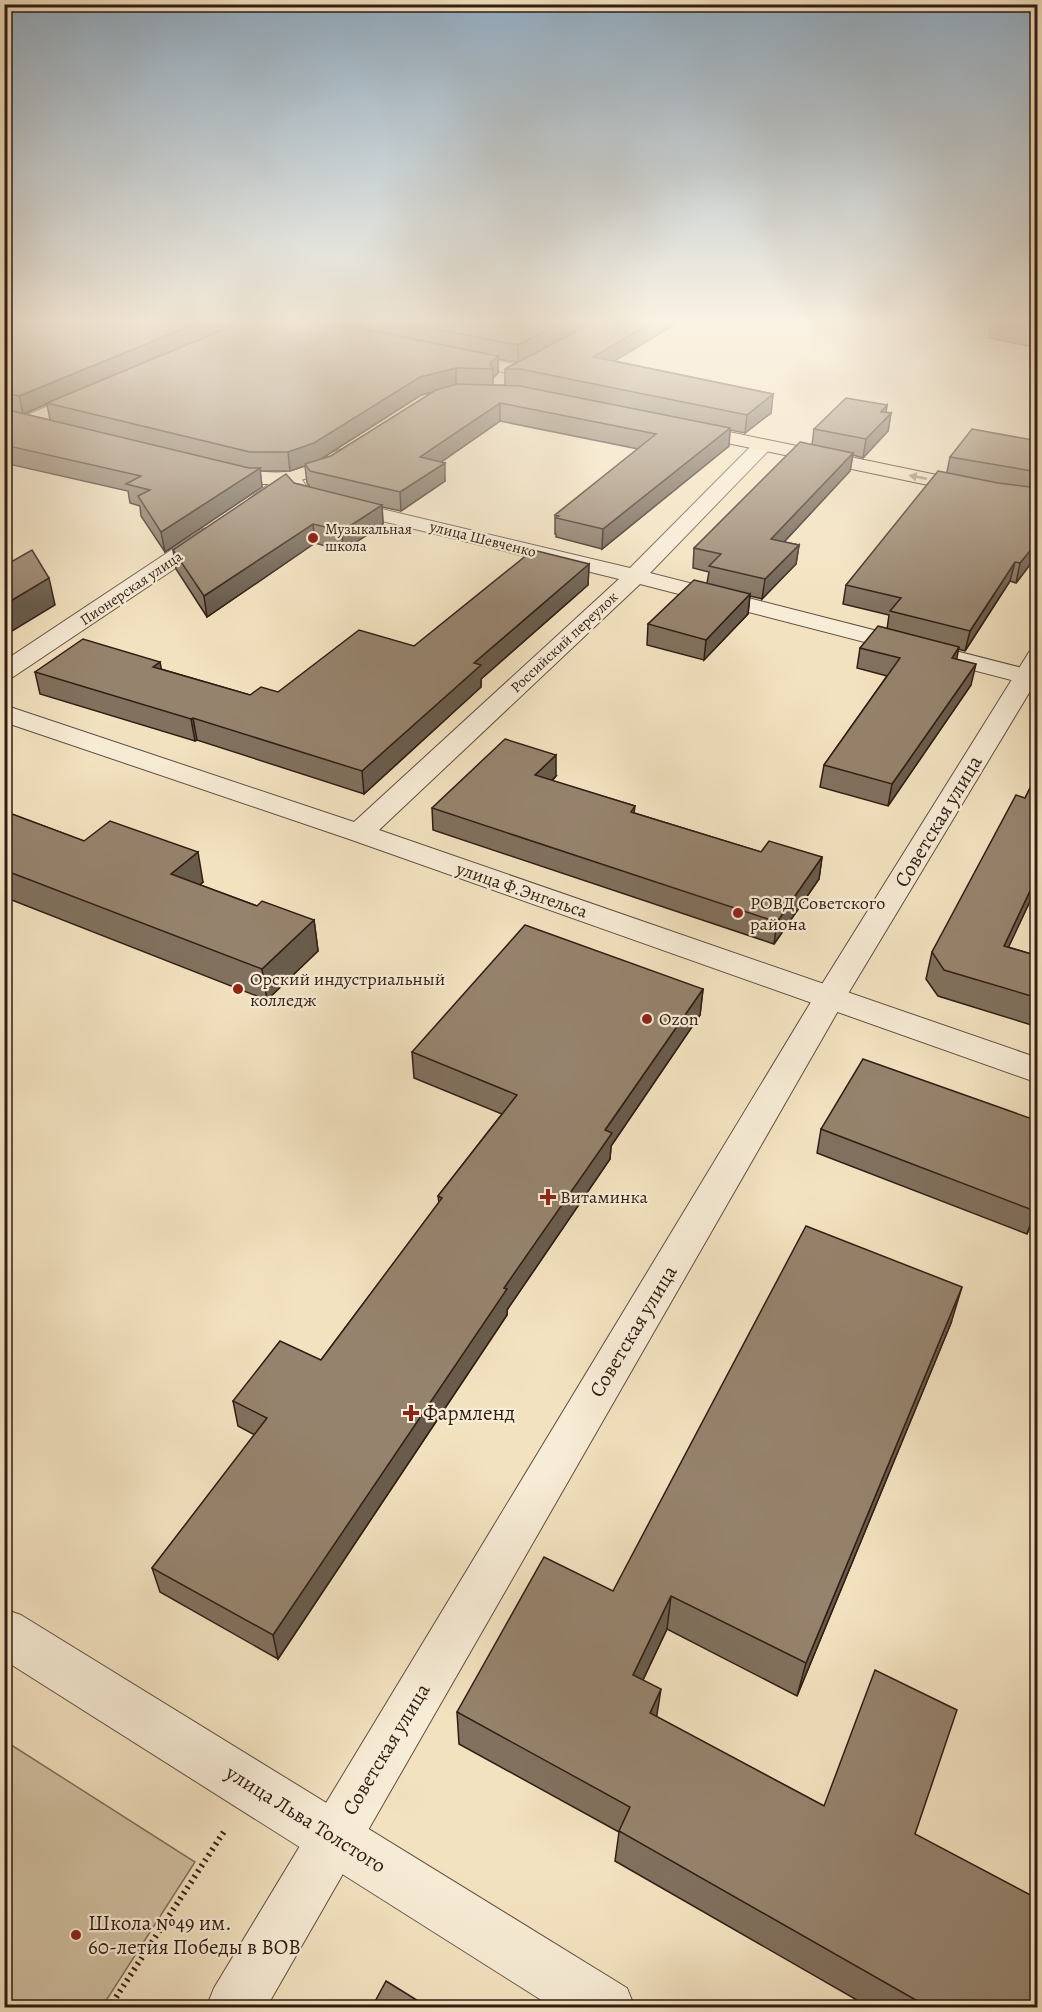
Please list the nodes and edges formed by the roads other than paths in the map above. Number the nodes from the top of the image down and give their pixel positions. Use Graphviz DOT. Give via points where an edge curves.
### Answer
graph roads {
  1 [pos="4,418"];
  2 [pos="36,418"];
  3 [pos="24,423"];
  4 [pos="670,426"];
  5 [pos="59,432"];
  6 [pos="363,444"];
  7 [pos="762,446"];
  8 [pos="198,467"];
  9 [pos="292,479"];
  10 [pos="1038,499"];
  11 [pos="635,576"];
  12 [pos="1034,671"];
  13 [pos="4,672"];
  14 [pos="4,713"];
  15 [pos="359,833"];
  16 [pos="830,997"];
  17 [pos="1038,1071"];
  18 [pos="4,1632"];
  19 [pos="334,1837"];
  20 [pos="234,2007"];
  21 [pos="607,2007"];
  1 -- 3 [label="main road"];
  2 -- 3 [label="street"];
  3 -- 5 [label="main road"];
  4 -- 7 [label="main road"];
  6 -- 9 [label="main road, Пионерская улица" via="324,468"];
  10 -- 7 [label="main road, one-way"];
  7 -- 11 [label="street, Российский переулок"];
  8 -- 9 [label="main road" via="252,479"];
  9 -- 11 [label="street, улица Шевченко" via="303,496"];
  9 -- 13 [label="street, Пионерская улица"];
  11 -- 12 [label="street, улица Шевченко"];
  11 -- 15 [label="street, Российский переулок"];
  12 -- 16 [label="street, Советская улица"];
  14 -- 15 [label="street, улица Ф.Энгельса"];
  15 -- 16 [label="street, улица Ф.Энгельса"];
  16 -- 17 [label="street, улица Ф.Энгельса"];
  16 -- 19 [label="street, Советская улица"];
  18 -- 19 [label="street, улица Льва Толстого"];
  19 -- 20 [label="street, Советская улица"];
  19 -- 21 [label="street, улица Льва Толстого"];
}
